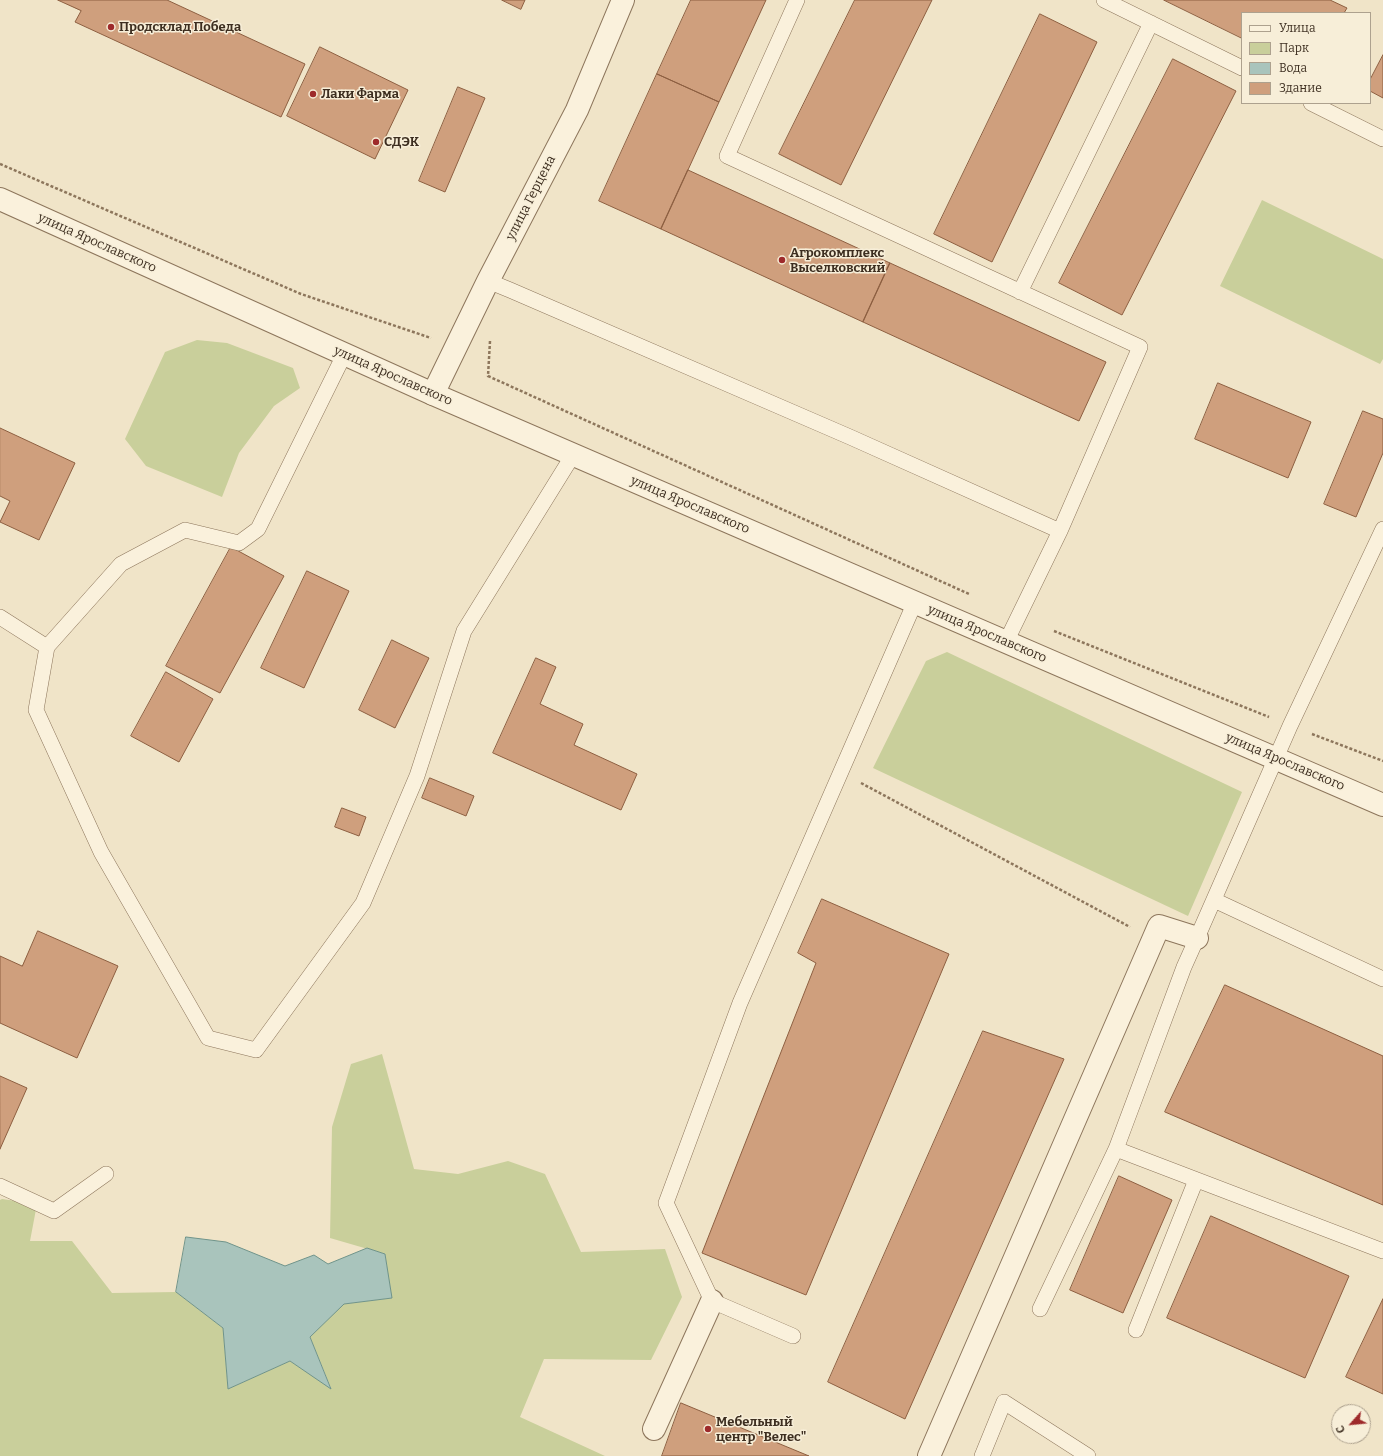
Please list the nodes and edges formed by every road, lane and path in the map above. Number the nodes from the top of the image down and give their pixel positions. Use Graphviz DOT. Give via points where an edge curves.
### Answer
graph roads {
  1 [pos="623,0"];
  2 [pos="797,0"];
  3 [pos="1104,0"];
  4 [pos="1151,23"];
  5 [pos="1241,68"];
  6 [pos="1313,104"];
  7 [pos="1383,140"];
  8 [pos="0,164"];
  9 [pos="0,199"];
  10 [pos="488,281"];
  11 [pos="1020,292"];
  12 [pos="431,338"];
  13 [pos="491,338"];
  14 [pos="344,355"];
  15 [pos="433,394"];
  16 [pos="573,455"];
  17 [pos="1383,529"];
  18 [pos="1060,530"];
  19 [pos="975,597"];
  20 [pos="915,602"];
  21 [pos="1018,616"];
  22 [pos="0,617"];
  23 [pos="1006,642"];
  24 [pos="47,647"];
  25 [pos="1290,726"];
  26 [pos="1277,759"];
  27 [pos="1383,761"];
  28 [pos="841,772"];
  29 [pos="1383,805"];
  30 [pos="1214,900"];
  31 [pos="1197,938"];
  32 [pos="1153,940"];
  33 [pos="1383,978"];
  34 [pos="1116,1150"];
  35 [pos="106,1174"];
  36 [pos="1196,1180"];
  37 [pos="0,1186"];
  38 [pos="1383,1251"];
  39 [pos="712,1301"];
  40 [pos="1040,1309"];
  41 [pos="1136,1330"];
  42 [pos="793,1336"];
  43 [pos="654,1429"];
  44 [pos="930,1456"];
  45 [pos="982,1456"];
  46 [pos="1088,1456"];
  1 -- 10 [label="street, улица Герцена" via="577,110"];
  2 -- 11 [label="lane" via="727,156"];
  3 -- 4 [label="lane"];
  4 -- 5 [label="lane"];
  4 -- 11 [label="lane"];
  6 -- 7 [label="lane"];
  8 -- 12 [label="path" via="301,294"];
  9 -- 14 [label="street, улица Ярославского"];
  10 -- 15 [label="street, улица Герцена"];
  10 -- 18 [label="lane" via="850,436"];
  11 -- 18 [label="lane" via="1140,347"];
  13 -- 19 [label="path" via="488,376"];
  14 -- 15 [label="street, улица Ярославского"];
  14 -- 24 [label="lane" via="258,529 239,543 184,530 121,564"];
  15 -- 16 [label="street, улица Ярославского"];
  16 -- 20 [label="street, улица Ярославского"];
  16 -- 24 [label="lane" via="464,631 417,776 363,903 256,1050 208,1038 100,852 36,710"];
  17 -- 25 [label="lane"];
  18 -- 21 [label="lane"];
  20 -- 23 [label="street, улица Ярославского"];
  20 -- 28 [label="lane"];
  21 -- 23 [label="lane"];
  21 -- 25 [label="path"];
  22 -- 24 [label="lane"];
  23 -- 26 [label="street, улица Ярославского"];
  25 -- 26 [label="lane"];
  25 -- 27 [label="path"];
  26 -- 29 [label="street, улица Ярославского"];
  26 -- 30 [label="lane"];
  28 -- 32 [label="path"];
  28 -- 39 [label="lane" via="740,1003 666,1204"];
  30 -- 31 [label="lane"];
  30 -- 33 [label="lane"];
  31 -- 32 [label="street" via="1159,926"];
  31 -- 34 [label="lane"];
  32 -- 44 [label="street"];
  34 -- 36 [label="lane"];
  34 -- 40 [label="lane"];
  35 -- 37 [label="lane" via="54,1211"];
  36 -- 38 [label="lane"];
  36 -- 41 [label="lane"];
  39 -- 42 [label="lane"];
  39 -- 43 [label="street"];
  45 -- 46 [label="lane" via="1004,1402"];
}
